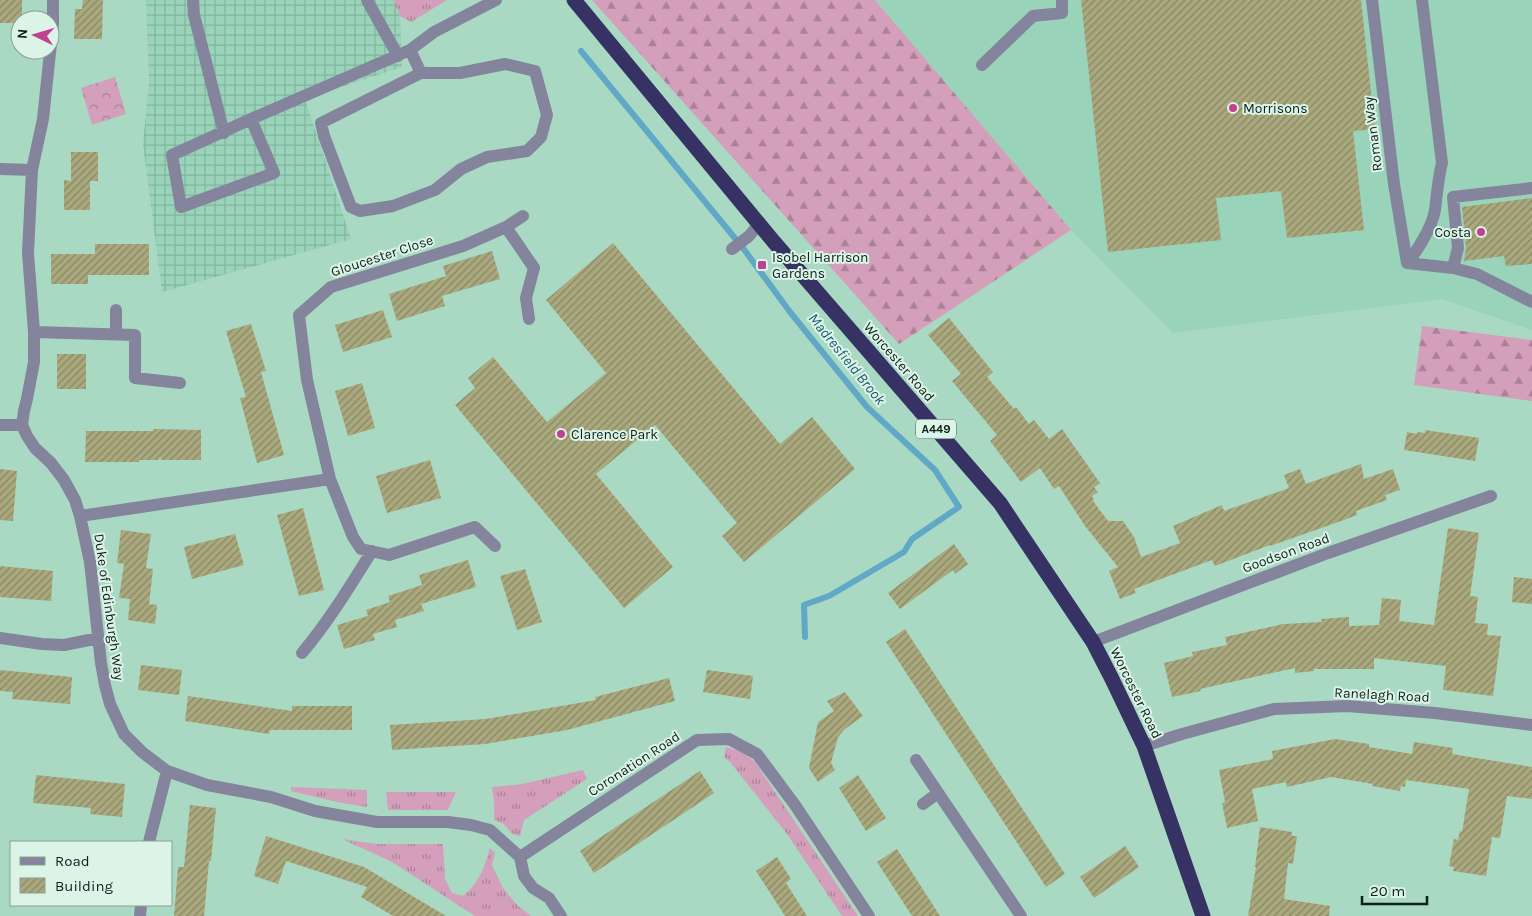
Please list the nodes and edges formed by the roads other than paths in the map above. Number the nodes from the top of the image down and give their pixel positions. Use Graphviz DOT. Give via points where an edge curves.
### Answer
graph roads {
  1 [pos="53,0"];
  2 [pos="193,0"];
  3 [pos="367,0"];
  4 [pos="496,0"];
  5 [pos="574,0"];
  6 [pos="1062,0"];
  7 [pos="1372,0"];
  8 [pos="1422,0"];
  9 [pos="410,50"];
  10 [pos="398,56"];
  11 [pos="982,65"];
  12 [pos="421,73"];
  13 [pos="251,119"];
  14 [pos="224,133"];
  15 [pos="0,169"];
  16 [pos="32,170"];
  17 [pos="1532,188"];
  18 [pos="523,216"];
  19 [pos="759,224"];
  20 [pos="506,227"];
  21 [pos="732,249"];
  22 [pos="1407,263"];
  23 [pos="1453,268"];
  24 [pos="1532,302"];
  25 [pos="116,310"];
  26 [pos="529,319"];
  27 [pos="34,332"];
  28 [pos="116,334"];
  29 [pos="180,383"];
  30 [pos="0,425"];
  31 [pos="22,425"];
  32 [pos="330,480"];
  33 [pos="1491,496"];
  34 [pos="80,516"];
  35 [pos="495,546"];
  36 [pos="372,551"];
  37 [pos="0,638"];
  38 [pos="99,638"];
  39 [pos="1093,642"];
  40 [pos="302,653"];
  41 [pos="1532,725"];
  42 [pos="1144,746"];
  43 [pos="916,760"];
  44 [pos="167,771"];
  45 [pos="938,793"];
  46 [pos="923,804"];
  47 [pos="149,841"];
  48 [pos="520,857"];
  49 [pos="1202,915"];
  50 [pos="561,916"];
  51 [pos="869,916"];
  52 [pos="1021,916"];
  1 -- 16 [label="street" via="43,119"];
  2 -- 14 [label="street"];
  3 -- 10 [label="street"];
  4 -- 9 [label="street" via="434,32"];
  5 -- 19 [label="highway, Worcester Road / A449"];
  6 -- 11 [label="street" via="1062,13 1033,16"];
  7 -- 22 [label="street, Roman Way"];
  8 -- 22 [label="street" via="1442,163 1435,213 1419,248"];
  9 -- 10 [label="street"];
  9 -- 12 [label="street"];
  10 -- 13 [label="street"];
  12 -- 12 [label="street" via="460,73 505,64 534,71 547,115 541,137 527,151 487,157 461,169 435,190 393,206 360,211 351,207 321,123"];
  13 -- 14 [label="street"];
  13 -- 14 [label="street" via="274,173 181,207 172,155"];
  15 -- 16 [label="street"];
  16 -- 27 [label="street" via="28,253"];
  17 -- 23 [label="street" via="1453,197 1458,248"];
  18 -- 20 [label="street, Gloucester Close"];
  19 -- 21 [label="street"];
  19 -- 39 [label="highway, Worcester Road / A449" via="1000,503"];
  20 -- 26 [label="street" via="534,268 526,298"];
  20 -- 32 [label="street, Gloucester Close" via="463,246 331,287 299,315 307,380"];
  22 -- 23 [label="street"];
  23 -- 24 [label="street" via="1477,274"];
  25 -- 28 [label="street"];
  27 -- 28 [label="street"];
  27 -- 31 [label="street" via="34,362"];
  28 -- 29 [label="street" via="135,335 135,378"];
  30 -- 31 [label="street"];
  31 -- 34 [label="street, Duke of Edinburgh Way" via="35,448 64,480"];
  32 -- 34 [label="street"];
  32 -- 36 [label="street, Gloucester Close" via="352,536 360,549"];
  33 -- 39 [label="street, Goodson Road" via="1328,553"];
  34 -- 38 [label="street, Duke of Edinburgh Way" via="90,562"];
  35 -- 36 [label="street" via="475,527 389,555"];
  36 -- 40 [label="street" via="324,626"];
  37 -- 38 [label="street" via="64,645"];
  38 -- 44 [label="street, Duke of Edinburgh Way" via="110,704 124,734"];
  39 -- 42 [label="highway, Worcester Road / A449"];
  41 -- 42 [label="street, Ranelagh Road" via="1348,706 1274,709"];
  42 -- 49 [label="highway, Worcester Road / A449"];
  43 -- 45 [label="street"];
  44 -- 47 [label="street"];
  44 -- 48 [label="street, Duke of Edinburgh Way" via="207,785 271,797 315,811 377,822 471,825 490,830"];
  45 -- 46 [label="street"];
  45 -- 52 [label="street"];
  48 -- 50 [label="street" via="524,876 533,888 549,898"];
  48 -- 51 [label="street, Coronation Road" via="697,740 729,739 758,754"];
}
